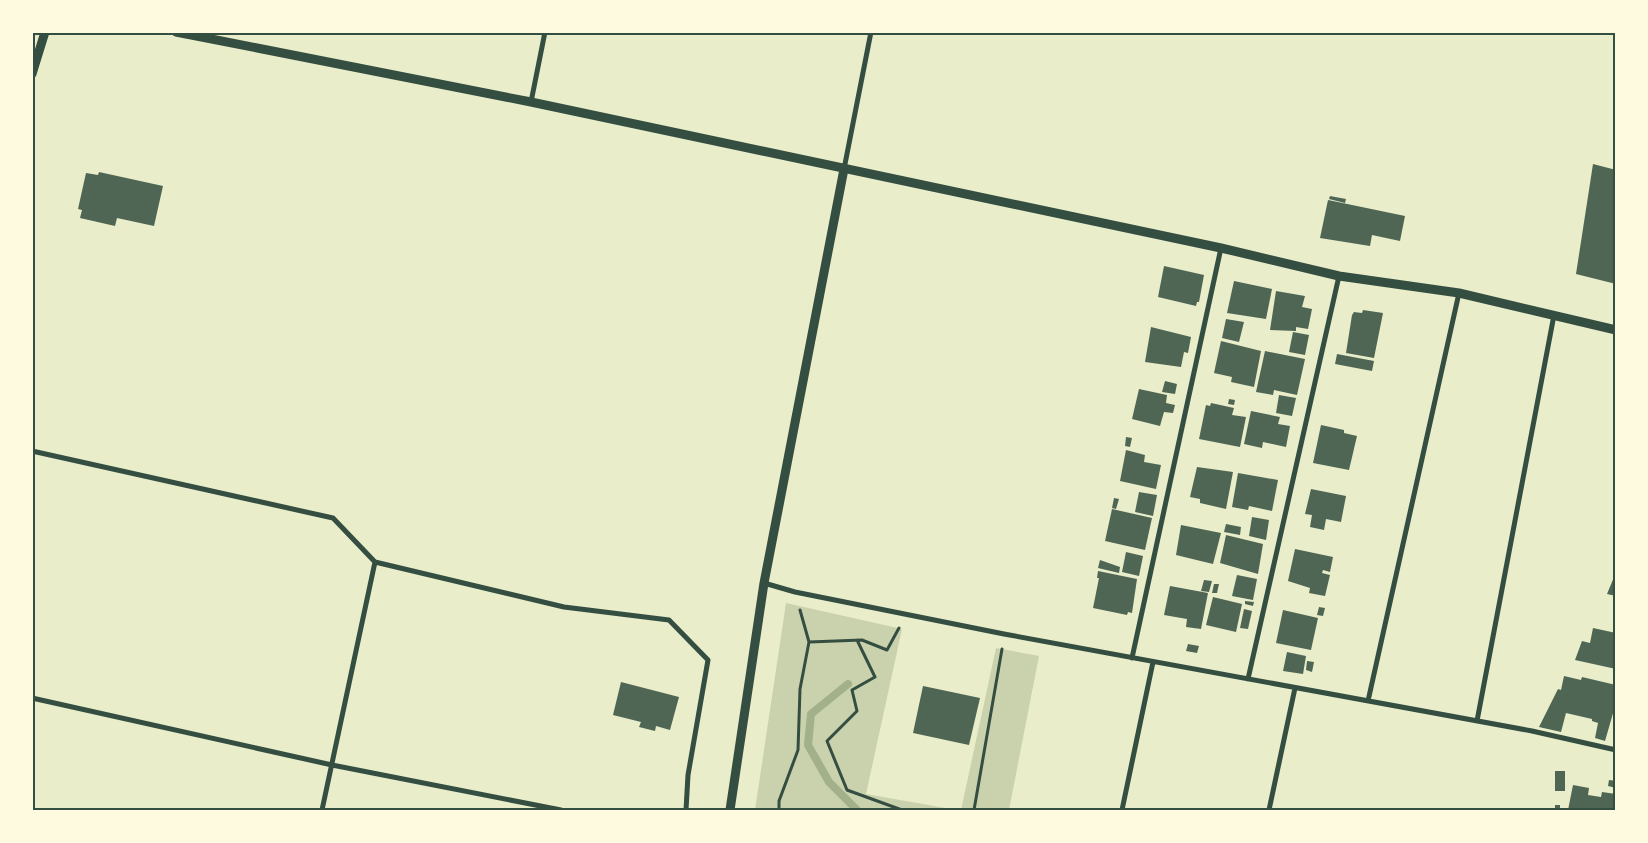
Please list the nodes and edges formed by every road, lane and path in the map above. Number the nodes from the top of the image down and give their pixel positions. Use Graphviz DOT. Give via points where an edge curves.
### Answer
graph roads {
  1 [pos="45,32"];
  2 [pos="176,32"];
  3 [pos="545,32"];
  4 [pos="871,32"];
  5 [pos="32,74"];
  6 [pos="531,102"];
  7 [pos="844,169"];
  8 [pos="1221,248"];
  9 [pos="1339,276"];
  10 [pos="1459,292"];
  11 [pos="1554,315"];
  12 [pos="1616,330"];
  13 [pos="32,451"];
  14 [pos="375,562"];
  15 [pos="764,583"];
  16 [pos="795,592"];
  17 [pos="907,614"];
  18 [pos="1004,634"];
  19 [pos="856,640"];
  20 [pos="809,642"];
  21 [pos="1132,658"];
  22 [pos="1153,662"];
  23 [pos="1248,679"];
  24 [pos="1295,688"];
  25 [pos="32,698"];
  26 [pos="1368,701"];
  27 [pos="1477,721"];
  28 [pos="1616,750"];
  29 [pos="332,764"];
  30 [pos="322,810"];
  31 [pos="561,810"];
  32 [pos="686,810"];
  33 [pos="730,810"];
  34 [pos="779,810"];
  35 [pos="902,810"];
  36 [pos="974,810"];
  37 [pos="1122,810"];
  38 [pos="1269,810"];
  1 -- 5 [label="street"];
  2 -- 6 [label="street"];
  3 -- 6 [label="street"];
  4 -- 7 [label="street"];
  6 -- 7 [label="street"];
  7 -- 8 [label="street"];
  7 -- 15 [label="street"];
  8 -- 9 [label="street"];
  8 -- 21 [label="street"];
  9 -- 10 [label="street"];
  9 -- 23 [label="street"];
  10 -- 11 [label="street"];
  10 -- 26 [label="street"];
  11 -- 12 [label="street"];
  11 -- 27 [label="street"];
  13 -- 14 [label="street" via="333,518"];
  14 -- 29 [label="street"];
  14 -- 32 [label="street" via="564,607 669,620 708,660 688,775"];
  15 -- 16 [label="street"];
  15 -- 33 [label="street"];
  16 -- 17 [label="street"];
  16 -- 20 [label="path"];
  17 -- 18 [label="street"];
  17 -- 19 [label="path" via="887,650"];
  18 -- 21 [label="street"];
  18 -- 36 [label="path"];
  19 -- 20 [label="path"];
  19 -- 35 [label="path" via="875,677 852,690 857,711 827,741 847,790"];
  20 -- 34 [label="path" via="800,689 798,750 779,801"];
  21 -- 22 [label="street"];
  22 -- 23 [label="street"];
  22 -- 37 [label="street"];
  23 -- 24 [label="street"];
  24 -- 26 [label="street"];
  24 -- 38 [label="street"];
  25 -- 29 [label="street"];
  26 -- 27 [label="street"];
  27 -- 28 [label="street"];
  29 -- 30 [label="street"];
  29 -- 31 [label="street"];
}
